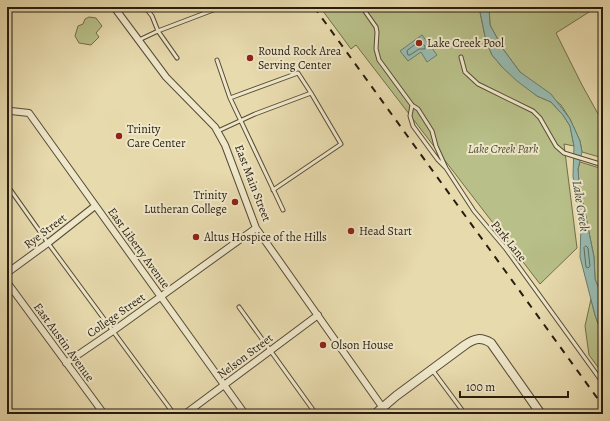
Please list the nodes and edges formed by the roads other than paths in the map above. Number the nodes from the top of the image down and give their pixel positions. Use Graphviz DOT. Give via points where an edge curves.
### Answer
graph roads {
  1 [pos="114,7"];
  2 [pos="144,7"];
  3 [pos="221,7"];
  4 [pos="362,7"];
  5 [pos="158,31"];
  6 [pos="139,40"];
  7 [pos="461,57"];
  8 [pos="177,58"];
  9 [pos="217,60"];
  10 [pos="311,93"];
  11 [pos="230,98"];
  12 [pos="412,104"];
  13 [pos="7,109"];
  14 [pos="241,120"];
  15 [pos="218,131"];
  16 [pos="603,165"];
  17 [pos="446,168"];
  18 [pos="7,185"];
  19 [pos="273,190"];
  20 [pos="95,206"];
  21 [pos="283,210"];
  22 [pos="256,228"];
  23 [pos="48,244"];
  24 [pos="7,273"];
  25 [pos="7,282"];
  26 [pos="161,297"];
  27 [pos="239,307"];
  28 [pos="318,315"];
  29 [pos="113,331"];
  30 [pos="270,351"];
  31 [pos="66,363"];
  32 [pos="432,369"];
  33 [pos="603,383"];
  34 [pos="224,385"];
  35 [pos="386,411"];
  36 [pos="104,414"];
  37 [pos="174,414"];
  38 [pos="185,414"];
  39 [pos="245,414"];
  40 [pos="316,414"];
  41 [pos="375,414"];
  42 [pos="465,414"];
  43 [pos="541,414"];
  1 -- 6 [label="street, East Main Street"];
  2 -- 5 [label="lane" via="152,16"];
  3 -- 5 [label="lane"];
  4 -- 12 [label="lane, Park Lane" via="376,27 379,60"];
  5 -- 6 [label="lane"];
  5 -- 8 [label="lane"];
  6 -- 15 [label="street, East Main Street" via="166,77"];
  7 -- 16 [label="lane" via="466,72 478,84 533,111 540,118 556,146 564,153"];
  9 -- 11 [label="lane"];
  10 -- 11 [label="lane" via="298,73"];
  10 -- 14 [label="lane"];
  10 -- 19 [label="lane" via="341,144"];
  11 -- 14 [label="lane"];
  12 -- 17 [label="lane, Park Lane" via="432,130"];
  12 -- 17 [label="lane" via="410,116 413,126"];
  13 -- 20 [label="street, East Liberty Avenue" via="29,113"];
  14 -- 15 [label="lane"];
  14 -- 19 [label="lane"];
  15 -- 22 [label="street, East Main Street"];
  17 -- 33 [label="lane, Park Lane" via="474,211 506,249"];
  18 -- 23 [label="lane"];
  19 -- 21 [label="lane"];
  20 -- 23 [label="street, Rye Street"];
  20 -- 26 [label="street, East Liberty Avenue"];
  22 -- 26 [label="street, College Street"];
  22 -- 28 [label="street, East Main Street"];
  23 -- 24 [label="street, Rye Street"];
  23 -- 29 [label="lane"];
  25 -- 31 [label="street, East Austin Avenue"];
  26 -- 29 [label="street, College Street"];
  26 -- 34 [label="street, East Liberty Avenue"];
  27 -- 30 [label="lane"];
  28 -- 30 [label="street, Nelson Street"];
  28 -- 35 [label="street, East Main Street"];
  29 -- 31 [label="street, College Street"];
  29 -- 37 [label="lane"];
  30 -- 34 [label="street, Nelson Street"];
  30 -- 40 [label="lane"];
  31 -- 36 [label="street, East Austin Avenue"];
  32 -- 35 [label="street" via="396,396"];
  32 -- 42 [label="lane"];
  32 -- 43 [label="street" via="471,341 485,339 491,343"];
  34 -- 38 [label="street, Nelson Street"];
  34 -- 39 [label="street, East Liberty Avenue"];
  35 -- 41 [label="street"];
}
